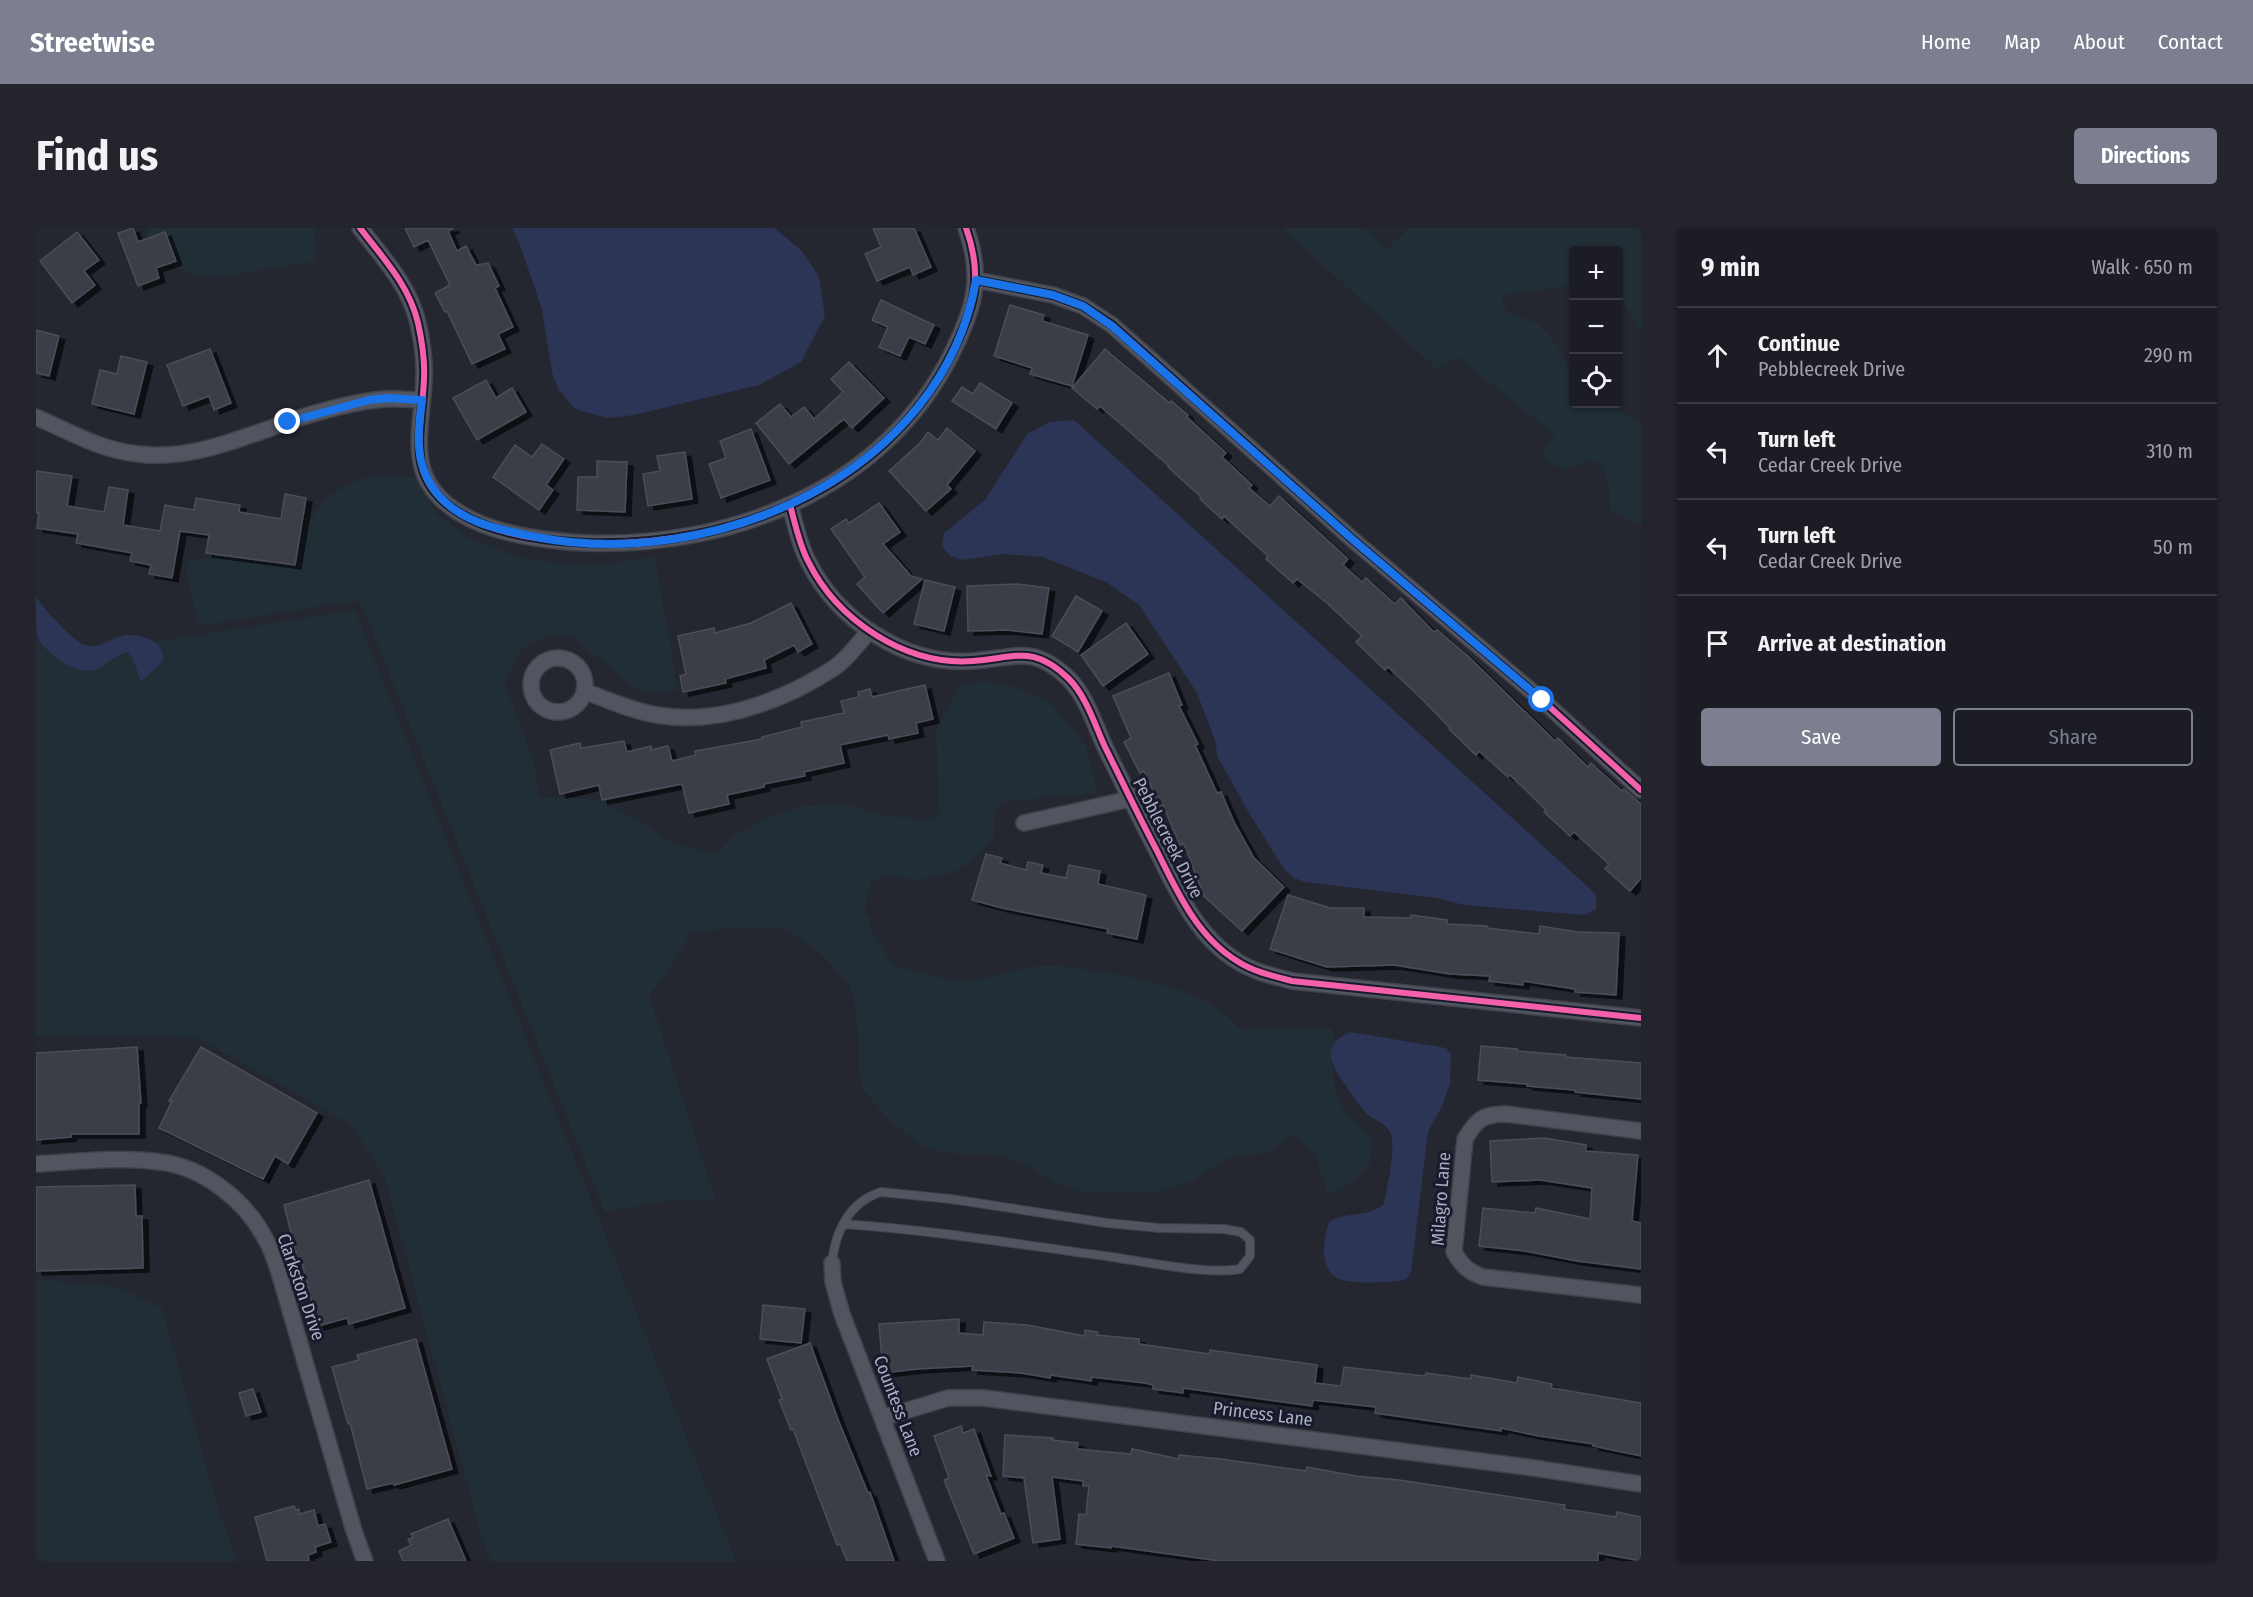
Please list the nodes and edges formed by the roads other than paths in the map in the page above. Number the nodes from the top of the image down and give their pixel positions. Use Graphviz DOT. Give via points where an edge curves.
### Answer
graph roads {
  1 [pos="360,228"];
  2 [pos="966,228"];
  3 [pos="976,280"];
  4 [pos="422,400"];
  5 [pos="36,417"];
  6 [pos="790,505"];
  7 [pos="869,631"];
  8 [pos="584,691"];
  9 [pos="1641,790"];
  10 [pos="1130,799"];
  11 [pos="1024,823"];
  12 [pos="1641,1018"];
  13 [pos="1641,1131"];
  14 [pos="36,1164"];
  15 [pos="843,1224"];
  16 [pos="832,1263"];
  17 [pos="1641,1295"];
  18 [pos="882,1418"];
  19 [pos="1641,1484"];
  20 [pos="365,1561"];
  21 [pos="937,1561"];
  1 -- 4 [label="street" via="393,269 417,319 424,360"];
  2 -- 3 [label="street" via="976,261"];
  3 -- 6 [label="street" via="956,346 909,418 859,465"];
  3 -- 9 [label="street" via="1053,295 1083,306 1112,326"];
  4 -- 5 [label="street" via="369,400 272,427 219,447 160,456 101,446"];
  4 -- 6 [label="street" via="419,452 431,486 458,512 493,527 549,540 624,544 718,530"];
  6 -- 7 [label="street, Pebblecreek Drive" via="807,560 831,599"];
  7 -- 8 [label="street" via="837,666 742,711 689,719 657,715"];
  7 -- 10 [label="street, Pebblecreek Drive" via="896,647 940,659 972,661 1028,655 1059,670 1076,686"];
  10 -- 11 [label="street"];
  10 -- 12 [label="street, Pebblecreek Drive" via="1191,915 1223,950 1258,972 1292,981"];
  13 -- 17 [label="street, Milagro Lane" via="1488,1114 1473,1125 1465,1139 1454,1252 1461,1265 1483,1277"];
  14 -- 20 [label="street, Clarkston Drive" via="159,1161 196,1173 245,1210 267,1242 281,1279"];
  15 -- 15 [label="lane" via="856,1206 870,1196 894,1192 1107,1223 1241,1232 1250,1240 1250,1256 1240,1269 1228,1271 981,1237"];
  15 -- 16 [label="lane"];
  16 -- 18 [label="street, Countess Lane" via="837,1301"];
  18 -- 19 [label="street, Princess Lane" via="948,1398 984,1398"];
  18 -- 21 [label="street, Countess Lane"];
}
